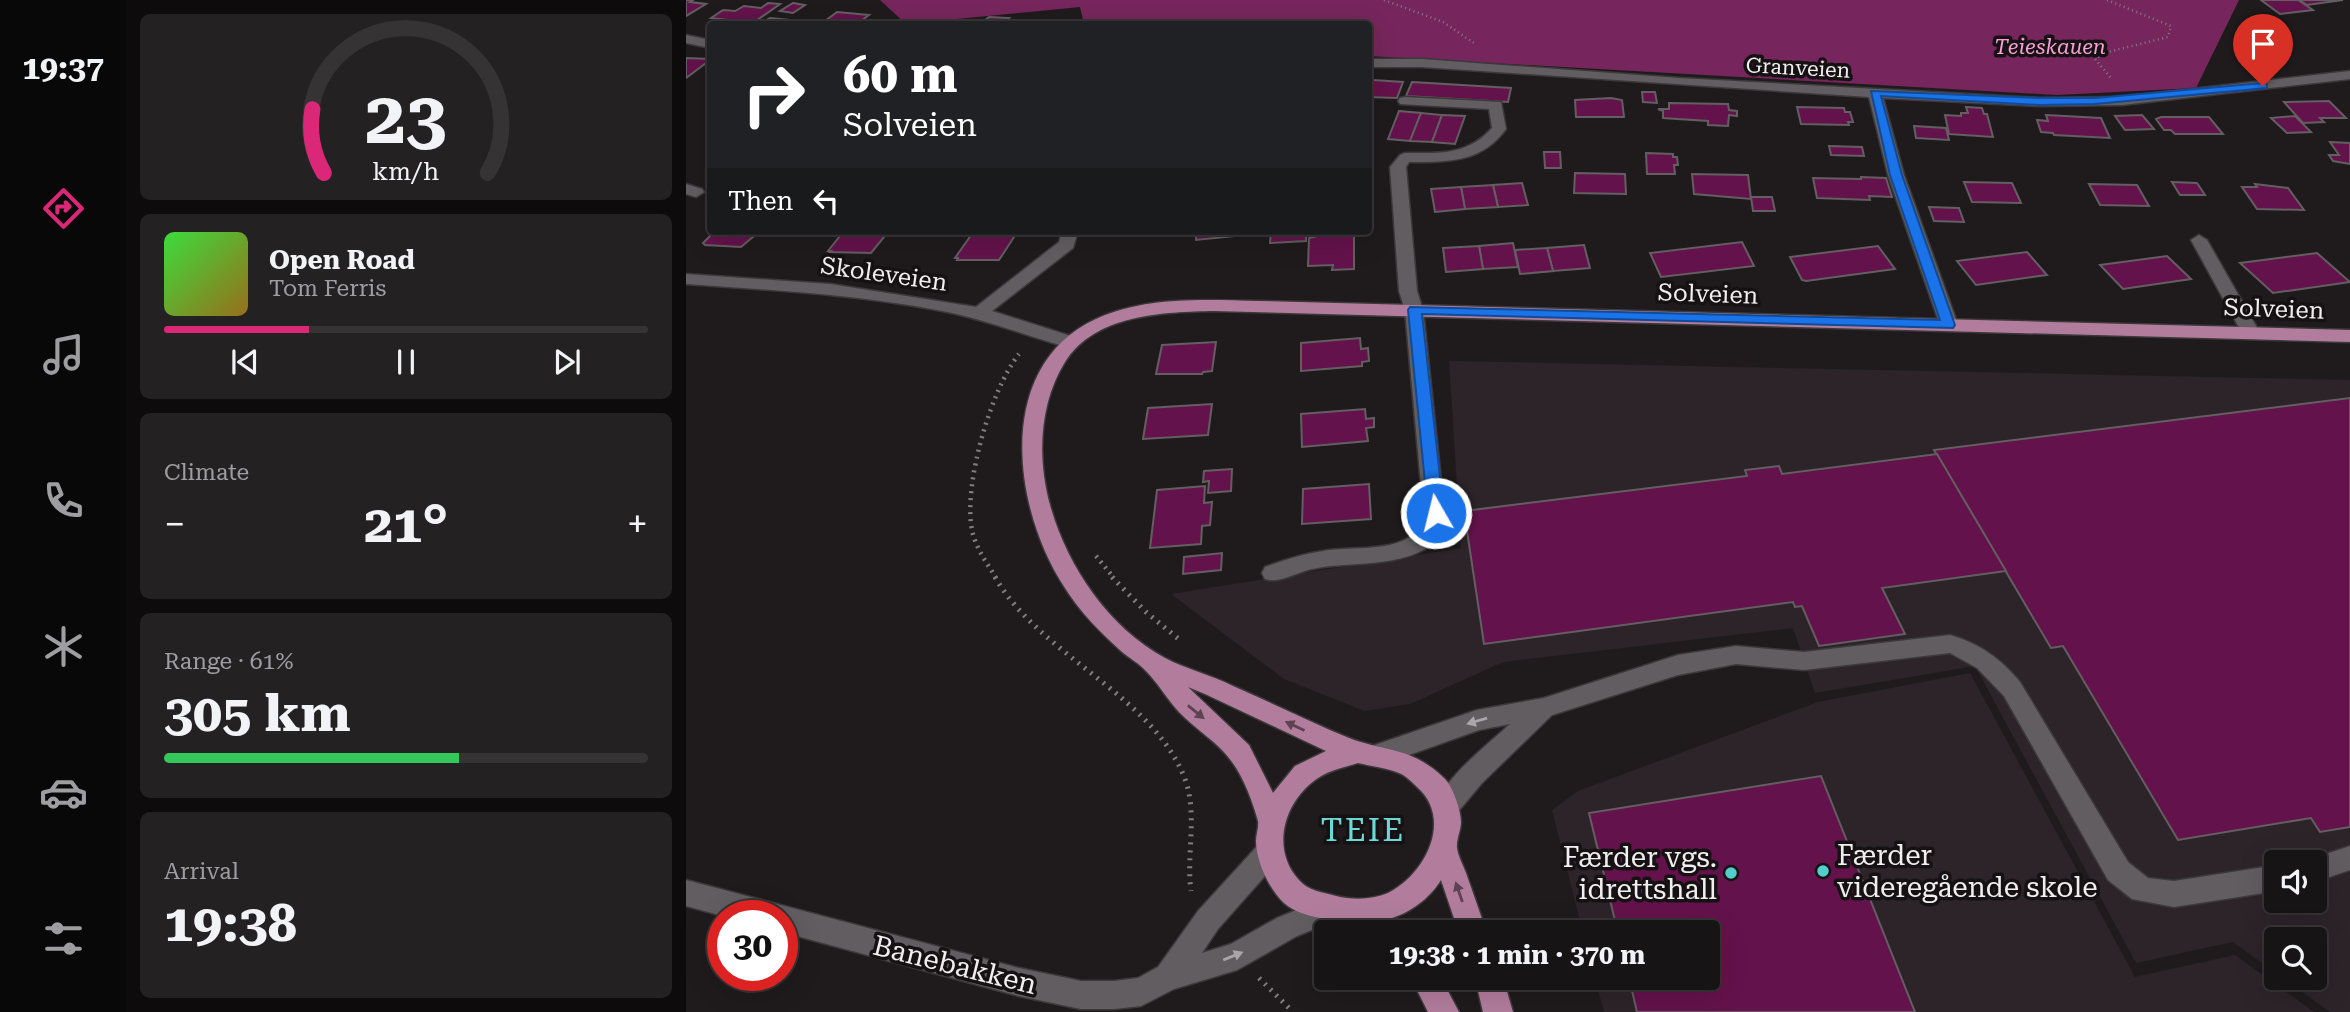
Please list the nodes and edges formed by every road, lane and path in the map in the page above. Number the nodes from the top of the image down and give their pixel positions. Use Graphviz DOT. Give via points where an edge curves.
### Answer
graph roads {
  1 [pos="1384,0"];
  2 [pos="2107,0"];
  3 [pos="686,39"];
  4 [pos="707,43"];
  5 [pos="1372,63"];
  6 [pos="1485,68"];
  7 [pos="2344,76"];
  8 [pos="2350,87"];
  9 [pos="1875,93"];
  10 [pos="1405,100"];
  11 [pos="2122,100"];
  12 [pos="1069,235"];
  13 [pos="2199,240"];
  14 [pos="686,279"];
  15 [pos="1415,310"];
  16 [pos="979,313"];
  17 [pos="1948,325"];
  18 [pos="1039,333"];
  19 [pos="2251,333"];
  20 [pos="2350,336"];
  21 [pos="1071,342"];
  22 [pos="1092,550"];
  23 [pos="1273,573"];
  24 [pos="1183,642"];
  25 [pos="1151,661"];
  26 [pos="1544,708"];
  27 [pos="1369,753"];
  28 [pos="1447,806"];
  29 [pos="1272,824"];
  30 [pos="1270,851"];
  31 [pos="1445,851"];
  32 [pos="2350,858"];
  33 [pos="2327,866"];
  34 [pos="2264,880"];
  35 [pos="686,893"];
  36 [pos="712,900"];
  37 [pos="1192,900"];
  38 [pos="1326,911"];
  39 [pos="1362,915"];
  40 [pos="1368,920"];
  41 [pos="1469,920"];
  42 [pos="798,923"];
  43 [pos="1252,971"];
  44 [pos="1168,977"];
  45 [pos="1432,990"];
  46 [pos="1492,990"];
  47 [pos="1293,1012"];
  48 [pos="1444,1012"];
  49 [pos="1498,1012"];
  1 -- 6 [label="path" via="1463,33 1488,56"];
  2 -- 11 [label="path" via="2171,26 2168,37 2095,59 2118,85"];
  3 -- 4 [label="street"];
  5 -- 6 [label="street, Granveien"];
  6 -- 9 [label="street, Granveien"];
  7 -- 8 [label="street"];
  7 -- 11 [label="street, Granveien"];
  9 -- 11 [label="street, Granveien" via="2039,102"];
  9 -- 17 [label="street" via="1896,175"];
  10 -- 15 [label="street" via="1496,105 1499,130 1487,146 1469,156 1405,158 1398,167 1408,291"];
  12 -- 16 [label="street" via="1067,244"];
  13 -- 19 [label="street"];
  14 -- 16 [label="street, Skoleveien" via="830,289"];
  15 -- 17 [label="main road, Solveien"];
  15 -- 21 [label="main road, Solveien" via="1175,307 1125,315"];
  15 -- 23 [label="street" via="1436,513 1432,529 1418,543 1396,551 1332,557"];
  16 -- 18 [label="street, Skoleveien"];
  17 -- 19 [label="main road, Solveien"];
  18 -- 21 [label="street, Skoleveien"];
  18 -- 37 [label="path" via="1015,357 985,431 970,491 972,531 990,573 1031,625 1158,733 1181,769 1189,793"];
  19 -- 20 [label="main road, Solveien"];
  21 -- 25 [label="main road, Banebakken" via="1046,378 1038,401 1033,463 1042,514 1056,553 1086,599"];
  22 -- 24 [label="path" via="1115,583"];
  27 -- 25 [label="main road, Banebakken, one-way" via="1321,739"];
  25 -- 29 [label="main road, Banebakken, one-way" via="1189,706 1240,753"];
  26 -- 27 [label="street, one-way" via="1477,720 1425,740"];
  26 -- 28 [label="street"];
  26 -- 34 [label="street" via="1678,665 1735,655 1804,661 1950,644 1972,650 2006,681 2118,872 2142,890 2174,894"];
  27 -- 28 [label="main road, Banebakken" via="1407,761 1426,773"];
  27 -- 29 [label="main road, Banebakken" via="1317,765 1304,774 1282,799"];
  28 -- 31 [label="main road, Banebakken" via="1450,834"];
  29 -- 30 [label="main road, Banebakken"];
  30 -- 38 [label="main road, Banebakken" via="1285,886 1301,900"];
  30 -- 44 [label="street, Banebakken" via="1208,920"];
  31 -- 39 [label="main road, Banebakken" via="1417,892 1395,905"];
  41 -- 31 [label="main road, Banebakken, one-way"];
  32 -- 33 [label="street"];
  35 -- 36 [label="street"];
  38 -- 39 [label="main road, Banebakken"];
  44 -- 38 [label="street, Banebakken, one-way" via="1237,956"];
  39 -- 40 [label="main road"];
  42 -- 44 [label="street, Banebakken" via="1081,995 1141,992"];
  43 -- 47 [label="path"];
  45 -- 48 [label="main road"];
  46 -- 49 [label="main road"];
}
